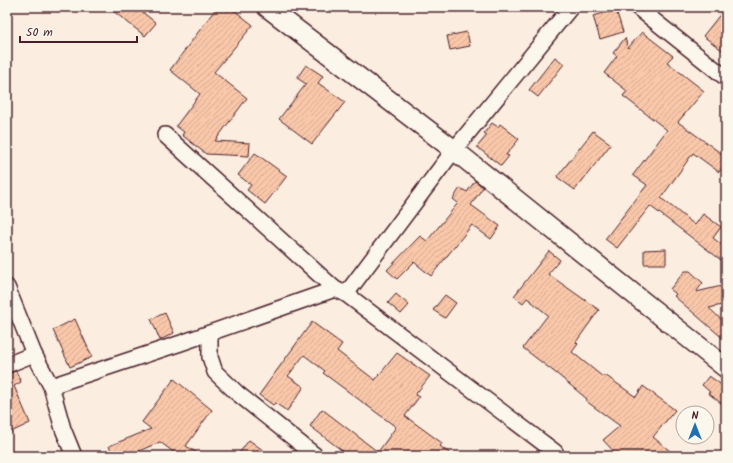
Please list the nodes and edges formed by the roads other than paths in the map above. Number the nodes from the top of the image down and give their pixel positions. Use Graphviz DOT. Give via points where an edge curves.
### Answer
graph roads {
  1 [pos="266,7"];
  2 [pos="571,7"];
  3 [pos="637,7"];
  4 [pos="726,78"];
  5 [pos="165,135"];
  6 [pos="454,150"];
  7 [pos="7,287"];
  8 [pos="340,291"];
  9 [pos="210,333"];
  10 [pos="34,354"];
  11 [pos="7,365"];
  12 [pos="726,368"];
  13 [pos="51,386"];
  14 [pos="74,456"];
  15 [pos="316,456"];
  16 [pos="557,456"];
  1 -- 6 [label="street"];
  2 -- 6 [label="street"];
  3 -- 4 [label="street"];
  5 -- 8 [label="street"];
  6 -- 8 [label="street"];
  6 -- 12 [label="street"];
  7 -- 10 [label="street"];
  8 -- 9 [label="street"];
  8 -- 16 [label="street"];
  9 -- 13 [label="street"];
  9 -- 15 [label="street" via="210,357 215,372 237,393"];
  10 -- 11 [label="street"];
  10 -- 13 [label="street"];
  13 -- 14 [label="street" via="62,429"];
}
